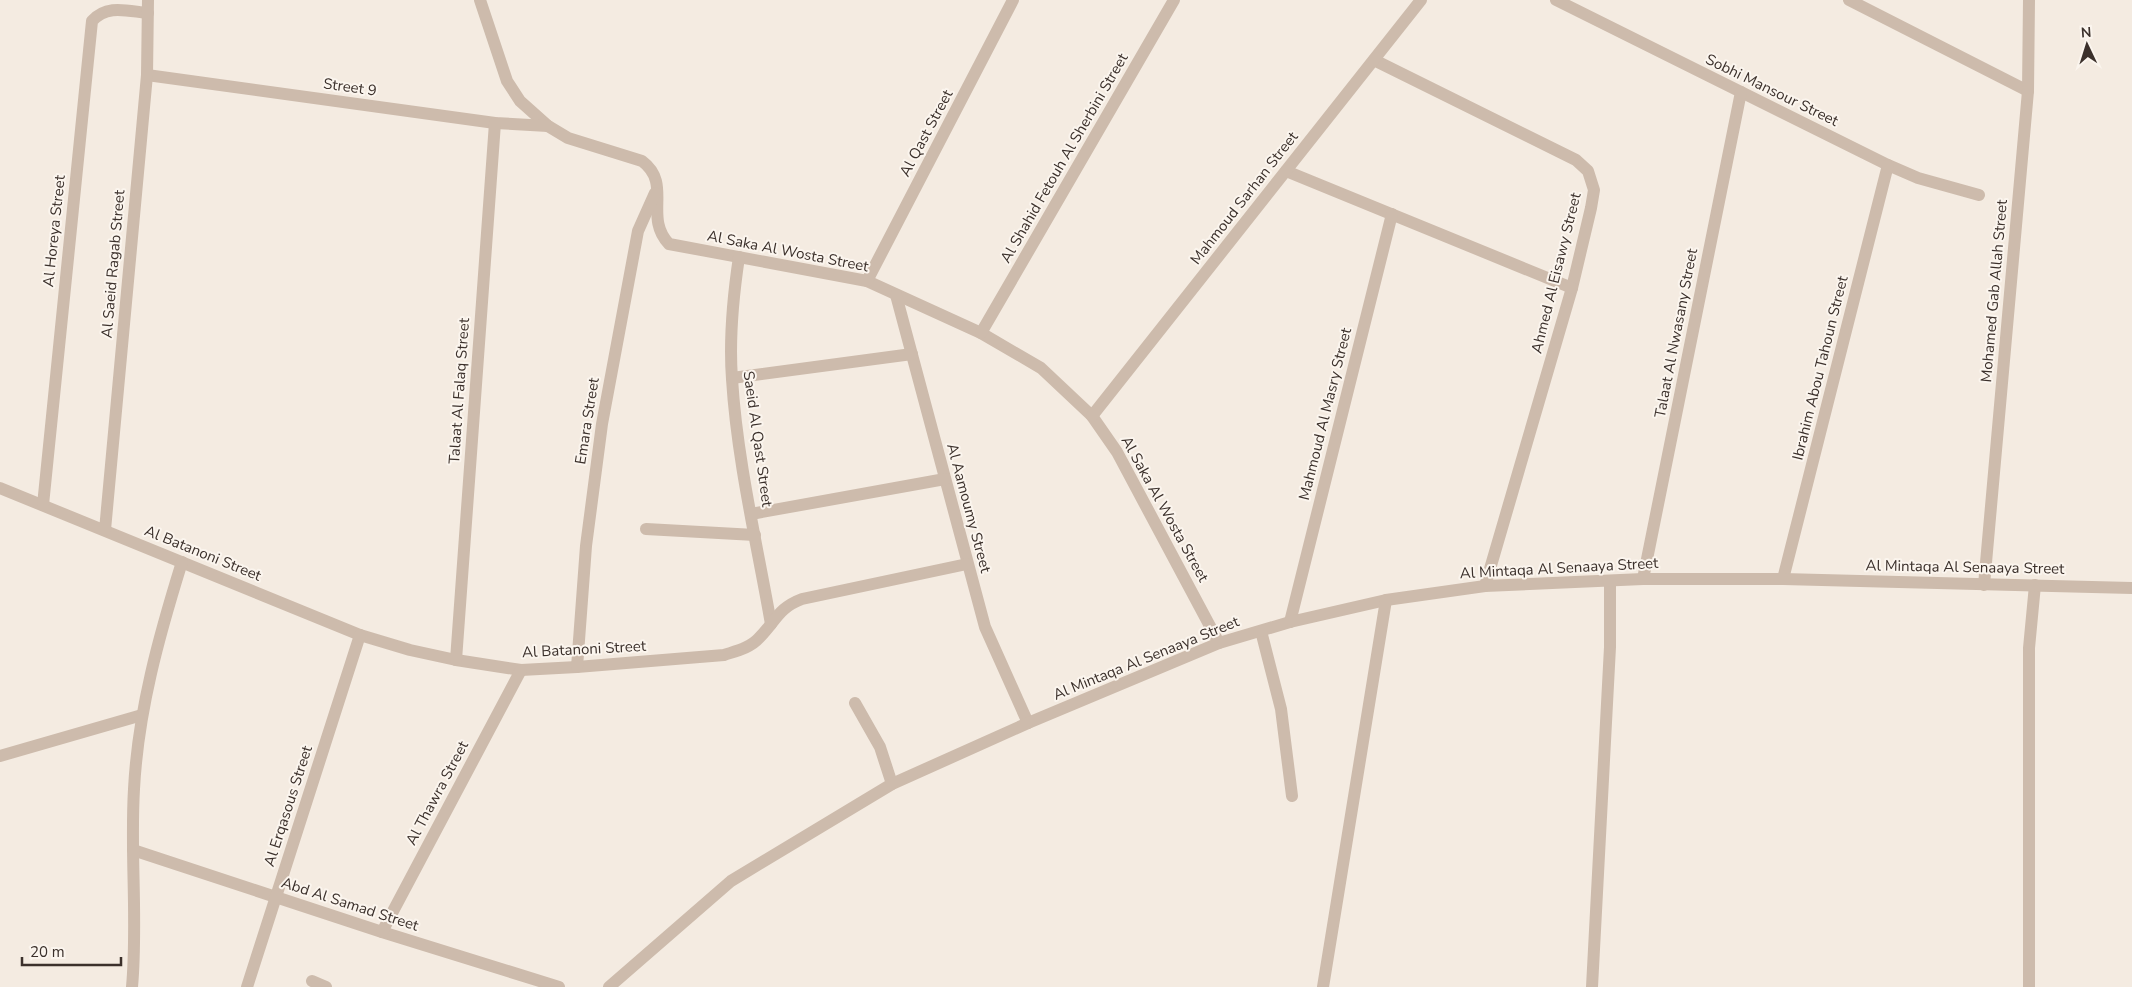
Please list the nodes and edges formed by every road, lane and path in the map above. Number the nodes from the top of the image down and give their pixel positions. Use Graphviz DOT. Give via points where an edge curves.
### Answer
graph roads {
  1 [pos="148,0"];
  2 [pos="480,0"];
  3 [pos="1013,0"];
  4 [pos="1174,0"];
  5 [pos="1556,0"];
  6 [pos="1849,0"];
  7 [pos="2029,0"];
  8 [pos="1415,2"];
  9 [pos="148,13"];
  10 [pos="1374,60"];
  11 [pos="147,76"];
  12 [pos="2028,91"];
  13 [pos="1741,92"];
  14 [pos="495,123"];
  15 [pos="548,126"];
  16 [pos="1888,165"];
  17 [pos="1286,171"];
  18 [pos="658,186"];
  19 [pos="1979,195"];
  20 [pos="1392,214"];
  21 [pos="739,257"];
  22 [pos="867,281"];
  23 [pos="1572,288"];
  24 [pos="896,295"];
  25 [pos="981,332"];
  26 [pos="912,354"];
  27 [pos="732,378"];
  28 [pos="1092,416"];
  29 [pos="945,479"];
  30 [pos="0,488"];
  31 [pos="43,505"];
  32 [pos="752,514"];
  33 [pos="646,529"];
  34 [pos="105,530"];
  35 [pos="755,535"];
  36 [pos="182,562"];
  37 [pos="967,564"];
  38 [pos="1643,579"];
  39 [pos="1783,579"];
  40 [pos="1610,581"];
  41 [pos="1984,585"];
  42 [pos="2035,585"];
  43 [pos="1485,586"];
  44 [pos="2132,588"];
  45 [pos="1386,600"];
  46 [pos="1290,622"];
  47 [pos="770,624"];
  48 [pos="1261,630"];
  49 [pos="360,635"];
  50 [pos="1220,643"];
  51 [pos="456,660"];
  52 [pos="577,667"];
  53 [pos="521,670"];
  54 [pos="855,703"];
  55 [pos="142,715"];
  56 [pos="1028,723"];
  57 [pos="0,756"];
  58 [pos="892,784"];
  59 [pos="1292,796"];
  60 [pos="133,850"];
  61 [pos="276,897"];
  62 [pos="382,932"];
  63 [pos="312,981"];
  64 [pos="132,987"];
  65 [pos="247,987"];
  66 [pos="326,987"];
  67 [pos="559,987"];
  68 [pos="609,987"];
  69 [pos="1323,987"];
  70 [pos="1592,987"];
  71 [pos="2029,987"];
  1 -- 9 [label="street, Al Saeid Ragab Street"];
  2 -- 15 [label="street, Al Saka Al Wosta Street" via="507,81 520,101"];
  3 -- 22 [label="street, Al Qast Street"];
  4 -- 25 [label="street, Al Shahid Fetouh Al Sherbini Street"];
  5 -- 13 [label="street, Sobhi Mansour Street"];
  6 -- 12 [label="street"];
  7 -- 12 [label="street, Mohamed Gab Allah Street"];
  8 -- 10 [label="street, Mahmoud Sarhan Street"];
  9 -- 11 [label="street, Al Saeid Ragab Street"];
  9 -- 31 [label="street, Al Horeya Street" via="110,10 99,13 92,21"];
  10 -- 17 [label="street, Mahmoud Sarhan Street"];
  10 -- 23 [label="street, Ahmed Al Eisawy Street" via="1576,160 1588,171 1594,190"];
  11 -- 14 [label="street, Street 9"];
  11 -- 34 [label="street, Al Saeid Ragab Street"];
  12 -- 41 [label="street, Mohamed Gab Allah Street"];
  13 -- 16 [label="street, Sobhi Mansour Street"];
  13 -- 38 [label="street, Talaat Al Nwasany Street"];
  14 -- 15 [label="street, Street 9"];
  14 -- 51 [label="street, Talaat Al Falaq Street"];
  15 -- 18 [label="street, Al Saka Al Wosta Street" via="568,138 642,161 652,168"];
  16 -- 19 [label="street, Sobhi Mansour Street" via="1940,186"];
  16 -- 39 [label="street, Ibrahim Abou Tahoun Street"];
  17 -- 20 [label="street"];
  17 -- 28 [label="street, Mahmoud Sarhan Street"];
  18 -- 21 [label="street, Al Saka Al Wosta Street" via="657,220 660,235 669,244"];
  18 -- 52 [label="street, Emara Street" via="638,231 602,424 586,546"];
  20 -- 23 [label="street"];
  20 -- 46 [label="street, Mahmoud Al Masry Street"];
  21 -- 22 [label="street, Al Saka Al Wosta Street"];
  21 -- 27 [label="street, Saeid Al Qast Street" via="731,328"];
  22 -- 24 [label="street, Al Saka Al Wosta Street"];
  23 -- 43 [label="street, Ahmed Al Eisawy Street"];
  24 -- 25 [label="street, Al Saka Al Wosta Street"];
  24 -- 26 [label="street, Al Aamoumy Street"];
  25 -- 28 [label="street, Al Saka Al Wosta Street" via="1041,368"];
  26 -- 27 [label="street"];
  26 -- 29 [label="street, Al Aamoumy Street"];
  27 -- 32 [label="street, Saeid Al Qast Street"];
  28 -- 50 [label="street, Al Saka Al Wosta Street" via="1117,452"];
  29 -- 32 [label="street"];
  29 -- 37 [label="street, Al Aamoumy Street"];
  30 -- 31 [label="street, Al Batanoni Street"];
  31 -- 34 [label="street, Al Batanoni Street"];
  32 -- 35 [label="street, Saeid Al Qast Street"];
  33 -- 35 [label="street"];
  34 -- 36 [label="street, Al Batanoni Street"];
  35 -- 47 [label="street, Saeid Al Qast Street"];
  36 -- 49 [label="street, Al Batanoni Street"];
  36 -- 55 [label="street" via="159,637"];
  37 -- 47 [label="street, Al Batanoni Street" via="802,599 789,604"];
  37 -- 56 [label="street, Al Aamoumy Street" via="985,627"];
  38 -- 39 [label="street, Al Mintaqa Al Senaaya Street"];
  38 -- 40 [label="street, Al Mintaqa Al Senaaya Street"];
  39 -- 41 [label="street, Al Mintaqa Al Senaaya Street"];
  40 -- 43 [label="street, Al Mintaqa Al Senaaya Street"];
  40 -- 70 [label="street" via="1610,647"];
  41 -- 42 [label="street, Al Mintaqa Al Senaaya Street"];
  42 -- 44 [label="street, Al Mintaqa Al Senaaya Street"];
  42 -- 71 [label="street" via="2029,648"];
  43 -- 45 [label="street, Al Mintaqa Al Senaaya Street"];
  45 -- 46 [label="street, Al Mintaqa Al Senaaya Street"];
  45 -- 69 [label="street"];
  46 -- 48 [label="street, Al Mintaqa Al Senaaya Street"];
  47 -- 52 [label="street, Al Batanoni Street" via="758,639 742,650 724,655"];
  48 -- 50 [label="street, Al Mintaqa Al Senaaya Street"];
  48 -- 59 [label="street" via="1281,709"];
  49 -- 51 [label="street, Al Batanoni Street"];
  49 -- 61 [label="street, Al Erqasous Street"];
  50 -- 56 [label="street, Al Mintaqa Al Senaaya Street"];
  51 -- 53 [label="street, Al Batanoni Street"];
  52 -- 53 [label="street, Al Batanoni Street"];
  53 -- 62 [label="street, Al Thawra Street"];
  54 -- 58 [label="street" via="880,747"];
  55 -- 57 [label="street"];
  55 -- 60 [label="street" via="134,788"];
  56 -- 58 [label="street, Al Mintaqa Al Senaaya Street"];
  58 -- 68 [label="street, Al Mintaqa Al Senaaya Street" via="731,881"];
  60 -- 61 [label="street, Abd Al Samad Street"];
  60 -- 64 [label="street"];
  61 -- 62 [label="street, Abd Al Samad Street"];
  61 -- 65 [label="street, Al Erqasous Street"];
  62 -- 67 [label="street, Abd Al Samad Street"];
  63 -- 66 [label="street"];
}
